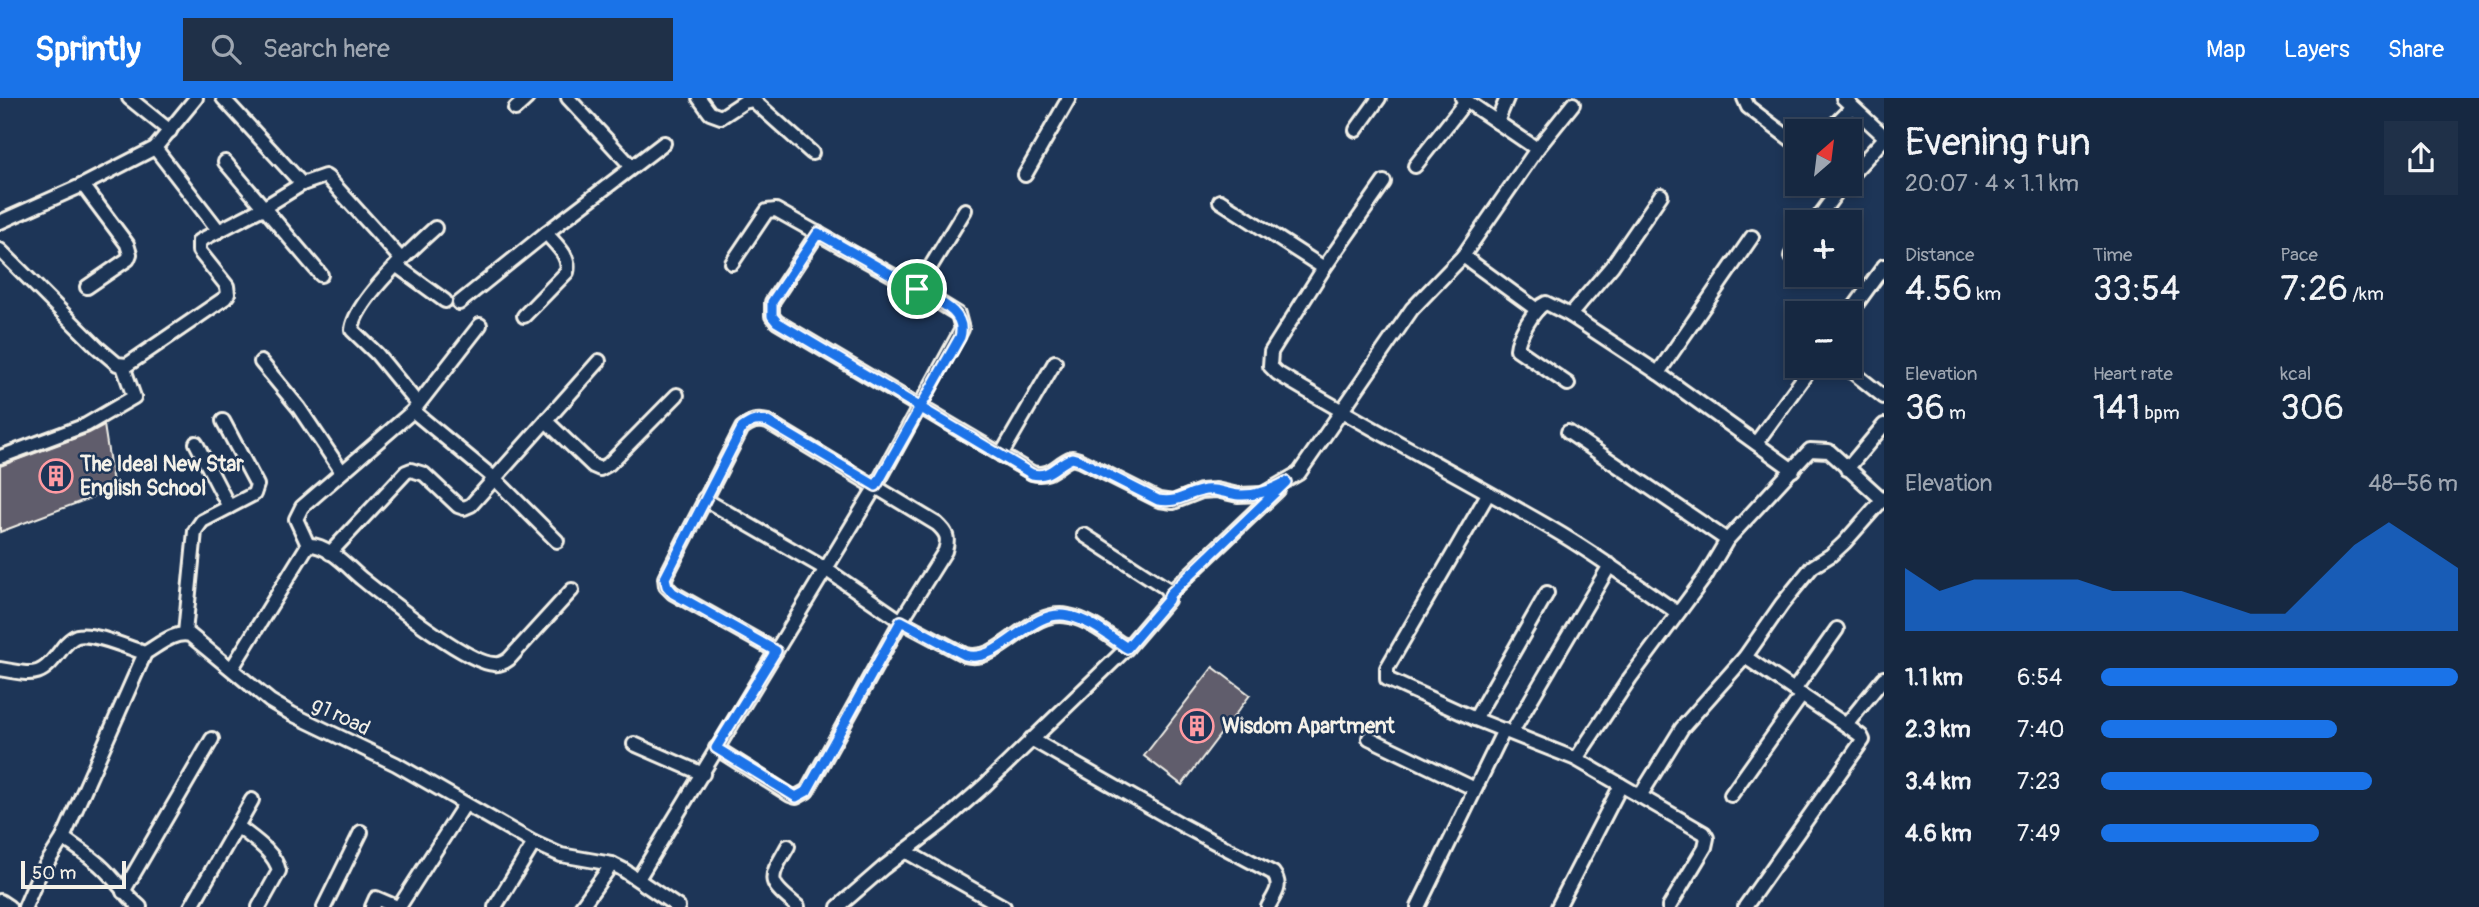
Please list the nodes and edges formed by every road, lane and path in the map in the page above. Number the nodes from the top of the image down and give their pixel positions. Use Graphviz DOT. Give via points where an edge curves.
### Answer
graph roads {
  1 [pos="129,98"];
  2 [pos="196,98"];
  3 [pos="223,98"];
  4 [pos="527,98"];
  5 [pos="568,98"];
  6 [pos="699,98"];
  7 [pos="1069,98"];
  8 [pos="1379,98"];
  9 [pos="1507,98"];
  10 [pos="1744,98"];
  11 [pos="1464,100"];
  12 [pos="1848,103"];
  13 [pos="1573,104"];
  14 [pos="515,110"];
  15 [pos="1837,119"];
  16 [pos="1497,122"];
  17 [pos="1356,130"];
  18 [pos="170,131"];
  19 [pos="1785,135"];
  20 [pos="1884,138"];
  21 [pos="664,143"];
  22 [pos="155,148"];
  23 [pos="1537,149"];
  24 [pos="812,153"];
  25 [pos="225,162"];
  26 [pos="1862,163"];
  27 [pos="1415,166"];
  28 [pos="632,167"];
  29 [pos="1025,176"];
  30 [pos="1384,182"];
  31 [pos="302,184"];
  32 [pos="83,185"];
  33 [pos="1661,195"];
  34 [pos="1220,201"];
  35 [pos="263,208"];
  36 [pos="965,210"];
  37 [pos="0,222"];
  38 [pos="435,228"];
  39 [pos="219,231"];
  40 [pos="546,233"];
  41 [pos="818,233"];
  42 [pos="1752,237"];
  43 [pos="0,250"];
  44 [pos="1463,256"];
  45 [pos="401,259"];
  46 [pos="732,263"];
  47 [pos="1884,266"];
  48 [pos="1324,268"];
  49 [pos="321,275"];
  50 [pos="87,287"];
  51 [pos="917,289"];
  52 [pos="445,301"];
  53 [pos="1859,301"];
  54 [pos="459,303"];
  55 [pos="1537,310"];
  56 [pos="1570,315"];
  57 [pos="524,316"];
  58 [pos="480,325"];
  59 [pos="599,361"];
  60 [pos="261,362"];
  61 [pos="1055,362"];
  62 [pos="122,366"];
  63 [pos="1658,373"];
  64 [pos="1803,378"];
  65 [pos="1860,378"];
  66 [pos="1568,384"];
  67 [pos="677,394"];
  68 [pos="1884,397"];
  69 [pos="920,407"];
  70 [pos="415,408"];
  71 [pos="1342,413"];
  72 [pos="223,421"];
  73 [pos="546,421"];
  74 [pos="1884,425"];
  75 [pos="1568,432"];
  76 [pos="196,443"];
  77 [pos="1756,443"];
  78 [pos="1001,455"];
  79 [pos="0,457"];
  80 [pos="1847,469"];
  81 [pos="1793,470"];
  82 [pos="342,472"];
  83 [pos="495,479"];
  84 [pos="1286,482"];
  85 [pos="876,486"];
  86 [pos="1488,494"];
  87 [pos="705,499"];
  88 [pos="1883,501"];
  89 [pos="229,507"];
  90 [pos="1084,535"];
  91 [pos="1727,540"];
  92 [pos="557,541"];
  93 [pos="308,545"];
  94 [pos="330,553"];
  95 [pos="1610,565"];
  96 [pos="824,568"];
  97 [pos="572,590"];
  98 [pos="1547,593"];
  99 [pos="1170,594"];
  100 [pos="1678,613"];
  101 [pos="901,621"];
  102 [pos="1837,629"];
  103 [pos="185,634"];
  104 [pos="1127,648"];
  105 [pos="776,651"];
  106 [pos="145,653"];
  107 [pos="1745,657"];
  108 [pos="232,667"];
  109 [pos="0,669"];
  110 [pos="1884,678"];
  111 [pos="1798,692"];
  112 [pos="1475,719"];
  113 [pos="1846,724"];
  114 [pos="1508,731"];
  115 [pos="1369,738"];
  116 [pos="212,739"];
  117 [pos="1031,739"];
  118 [pos="634,744"];
  119 [pos="716,748"];
  120 [pos="1576,759"];
  121 [pos="703,774"];
  122 [pos="1621,785"];
  123 [pos="1475,789"];
  124 [pos="1731,795"];
  125 [pos="1640,796"];
  126 [pos="252,800"];
  127 [pos="465,804"];
  128 [pos="237,826"];
  129 [pos="361,832"];
  130 [pos="62,838"];
  131 [pos="534,843"];
  132 [pos="788,846"];
  133 [pos="905,851"];
  134 [pos="612,864"];
  135 [pos="638,878"];
  136 [pos="123,892"];
  137 [pos="0,901"];
  138 [pos="1752,904"];
  139 [pos="1422,906"];
  140 [pos="9,907"];
  141 [pos="25,907"];
  142 [pos="140,907"];
  143 [pos="191,907"];
  144 [pos="259,907"];
  145 [pos="324,907"];
  146 [pos="372,907"];
  147 [pos="398,907"];
  148 [pos="495,907"];
  149 [pos="581,907"];
  150 [pos="677,907"];
  151 [pos="798,907"];
  152 [pos="838,907"];
  153 [pos="1004,907"];
  154 [pos="1268,907"];
  155 [pos="1558,907"];
  156 [pos="1669,907"];
  1 -- 18 [label="street"];
  2 -- 18 [label="street"];
  3 -- 31 [label="street"];
  4 -- 14 [label="street"];
  5 -- 28 [label="street"];
  6 -- 24 [label="street" via="710,113 721,117 753,100"];
  7 -- 29 [label="street"];
  8 -- 17 [label="street"];
  9 -- 16 [label="street"];
  10 -- 19 [label="street" via="1748,107"];
  11 -- 16 [label="street"];
  11 -- 27 [label="street"];
  12 -- 15 [label="street"];
  12 -- 20 [label="street"];
  13 -- 23 [label="street"];
  16 -- 23 [label="street"];
  18 -- 22 [label="street"];
  20 -- 26 [label="street"];
  21 -- 28 [label="street"];
  22 -- 32 [label="street"];
  22 -- 39 [label="street"];
  23 -- 44 [label="street"];
  25 -- 35 [label="street"];
  28 -- 40 [label="street"];
  30 -- 48 [label="street"];
  31 -- 35 [label="street"];
  31 -- 45 [label="street" via="318,176 328,178"];
  32 -- 37 [label="street"];
  32 -- 50 [label="street" via="130,254"];
  33 -- 56 [label="street" via="1612,266"];
  34 -- 48 [label="street"];
  35 -- 39 [label="street"];
  35 -- 49 [label="street"];
  36 -- 51 [label="street"];
  38 -- 45 [label="street"];
  39 -- 62 [label="street" via="198,246 228,294"];
  40 -- 54 [label="street"];
  40 -- 57 [label="street" via="569,266"];
  41 -- 46 [label="street" via="770,209"];
  41 -- 51 [label="street"];
  41 -- 69 [label="street" via="772,302 772,316"];
  42 -- 63 [label="street"];
  43 -- 62 [label="street"];
  44 -- 55 [label="street"];
  44 -- 71 [label="street" via="1412,309"];
  45 -- 52 [label="street" via="397,266"];
  45 -- 70 [label="street" via="360,311 352,330 377,354"];
  47 -- 53 [label="street"];
  48 -- 71 [label="street" via="1271,352 1270,366"];
  51 -- 69 [label="street" via="958,314 962,329"];
  55 -- 56 [label="street" via="1546,303"];
  55 -- 66 [label="street" via="1517,349"];
  56 -- 63 [label="street"];
  58 -- 70 [label="street"];
  59 -- 73 [label="street"];
  60 -- 82 [label="street"];
  61 -- 78 [label="street"];
  62 -- 79 [label="street" via="134,397 86,425"];
  63 -- 77 [label="street"];
  64 -- 77 [label="street"];
  65 -- 68 [label="street"];
  67 -- 73 [label="street" via="600,469"];
  69 -- 78 [label="street"];
  69 -- 85 [label="street"];
  70 -- 82 [label="street"];
  70 -- 83 [label="street"];
  71 -- 84 [label="street" via="1299,473"];
  71 -- 86 [label="street"];
  72 -- 89 [label="street" via="257,485 254,494"];
  73 -- 83 [label="street"];
  74 -- 80 [label="street"];
  75 -- 91 [label="street"];
  76 -- 89 [label="street"];
  77 -- 81 [label="street"];
  78 -- 84 [label="street" via="1041,475 1066,460 1079,460 1158,500 1172,502 1201,491 1264,494"];
  80 -- 81 [label="street" via="1829,451 1818,449 1810,450"];
  80 -- 88 [label="street"];
  81 -- 91 [label="street"];
  82 -- 93 [label="street" via="298,514"];
  83 -- 92 [label="street"];
  83 -- 94 [label="street" via="464,508 420,471 406,472"];
  84 -- 99 [label="street"];
  85 -- 87 [label="street" via="760,419 742,428"];
  85 -- 96 [label="street"];
  85 -- 101 [label="street" via="937,524 948,540"];
  86 -- 95 [label="street"];
  86 -- 112 [label="street" via="1385,674 1394,684"];
  87 -- 96 [label="street"];
  87 -- 105 [label="street" via="667,571 667,586"];
  88 -- 107 [label="street" via="1844,543 1812,567"];
  89 -- 103 [label="street" via="202,521 195,531"];
  90 -- 99 [label="street"];
  91 -- 100 [label="street"];
  93 -- 94 [label="street"];
  93 -- 108 [label="street"];
  94 -- 97 [label="street" via="398,608 464,652 494,664 509,659"];
  95 -- 100 [label="street"];
  95 -- 114 [label="street"];
  96 -- 101 [label="street"];
  96 -- 105 [label="street"];
  98 -- 112 [label="street"];
  99 -- 104 [label="street"];
  100 -- 120 [label="street"];
  101 -- 104 [label="street" via="975,658 1051,615 1079,619"];
  101 -- 119 [label="street" via="802,795 790,794"];
  102 -- 111 [label="street"];
  103 -- 106 [label="street"];
  103 -- 108 [label="street, g1 road"];
  104 -- 117 [label="street"];
  105 -- 119 [label="street"];
  106 -- 109 [label="street" via="77,636 41,671"];
  106 -- 130 [label="street"];
  107 -- 111 [label="street"];
  107 -- 125 [label="street" via="1682,728"];
  108 -- 127 [label="street, g1 road" via="292,714 396,764"];
  110 -- 113 [label="street"];
  111 -- 113 [label="street"];
  111 -- 124 [label="street"];
  112 -- 114 [label="street"];
  113 -- 138 [label="street" via="1861,736 1862,745"];
  114 -- 120 [label="street"];
  114 -- 123 [label="street"];
  115 -- 123 [label="street"];
  116 -- 136 [label="street"];
  117 -- 133 [label="street" via="985,785"];
  117 -- 154 [label="street" via="1273,873 1279,887"];
  118 -- 121 [label="street"];
  119 -- 121 [label="street"];
  120 -- 122 [label="street"];
  121 -- 135 [label="street"];
  122 -- 125 [label="street"];
  122 -- 155 [label="street"];
  123 -- 139 [label="street"];
  125 -- 156 [label="street" via="1707,838"];
  126 -- 128 [label="street"];
  127 -- 131 [label="street, g1 road"];
  127 -- 147 [label="street"];
  128 -- 143 [label="street"];
  128 -- 144 [label="street" via="278,865"];
  129 -- 145 [label="street"];
  130 -- 136 [label="street" via="106,871"];
  130 -- 141 [label="street"];
  131 -- 134 [label="street, g1 road" via="561,855"];
  131 -- 148 [label="street"];
  132 -- 151 [label="street" via="773,881"];
  133 -- 152 [label="street"];
  133 -- 153 [label="street"];
  134 -- 135 [label="street, g1 road"];
  134 -- 149 [label="street"];
  135 -- 150 [label="street, g1 road"];
  136 -- 142 [label="street"];
  137 -- 140 [label="street"];
  146 -- 147 [label="street" via="376,898"];
}
